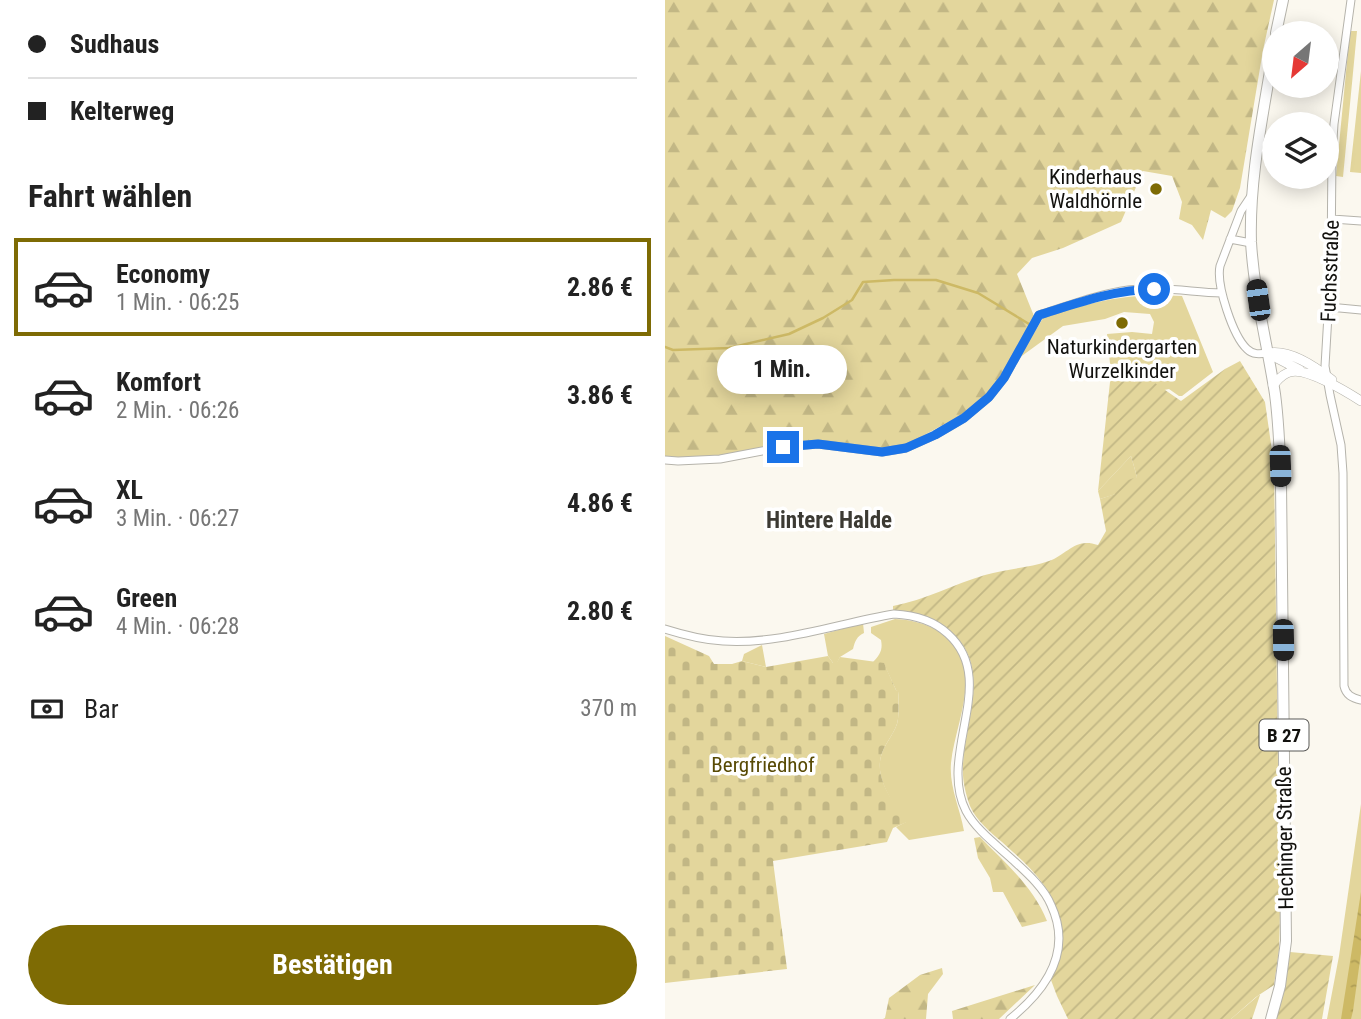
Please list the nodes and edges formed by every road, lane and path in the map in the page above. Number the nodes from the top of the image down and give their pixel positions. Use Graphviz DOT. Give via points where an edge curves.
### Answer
graph roads {
  1 [pos="1283,0"];
  2 [pos="1351,0"];
  3 [pos="1279,21"];
  4 [pos="1266,98"];
  5 [pos="1252,195"];
  6 [pos="1332,219"];
  7 [pos="1361,221"];
  8 [pos="1230,239"];
  9 [pos="1251,243"];
  10 [pos="1221,293"];
  11 [pos="1329,307"];
  12 [pos="1361,310"];
  13 [pos="1268,354"];
  14 [pos="1304,372"];
  15 [pos="1327,379"];
  16 [pos="1273,385"];
  17 [pos="1361,401"];
  18 [pos="665,460"];
  19 [pos="665,629"];
  20 [pos="1361,700"];
  21 [pos="1010,1019"];
  22 [pos="1271,1019"];
  1 -- 3 [label="main road"];
  2 -- 6 [label="street, Fuchsstraße" via="1334,124"];
  4 -- 5 [label="main road, Hechinger Straße / B 27"];
  5 -- 8 [label="street, Hechinger Straße"];
  5 -- 9 [label="main road, Hechinger Straße / B 27"];
  6 -- 7 [label="street"];
  6 -- 11 [label="street, Fuchsstraße"];
  8 -- 9 [label="street"];
  8 -- 10 [label="street, Hechinger Straße" via="1219,272"];
  9 -- 13 [label="main road, Hechinger Straße / B 27"];
  10 -- 13 [label="street, Hechinger Straße" via="1248,351"];
  10 -- 18 [label="street" via="1128,290 1039,315 989,397 964,418 906,448 882,452 818,444 720,459"];
  11 -- 12 [label="street"];
  11 -- 15 [label="street, Fuchsstraße"];
  13 -- 14 [label="street"];
  13 -- 15 [label="street" via="1293,357"];
  13 -- 16 [label="main road, Hechinger Straße / B 27"];
  14 -- 15 [label="street"];
  14 -- 16 [label="street" via="1293,370"];
  15 -- 17 [label="street"];
  15 -- 20 [label="street, Fuchsstraße" via="1343,473 1344,686"];
  16 -- 22 [label="main road, Hechinger Straße / B 27" via="1281,475 1286,941"];
  19 -- 21 [label="street" via="705,639 745,641 894,614 927,621 951,636 968,666 969,696 957,763 967,811 1040,888 1058,926 1053,971"];
}
